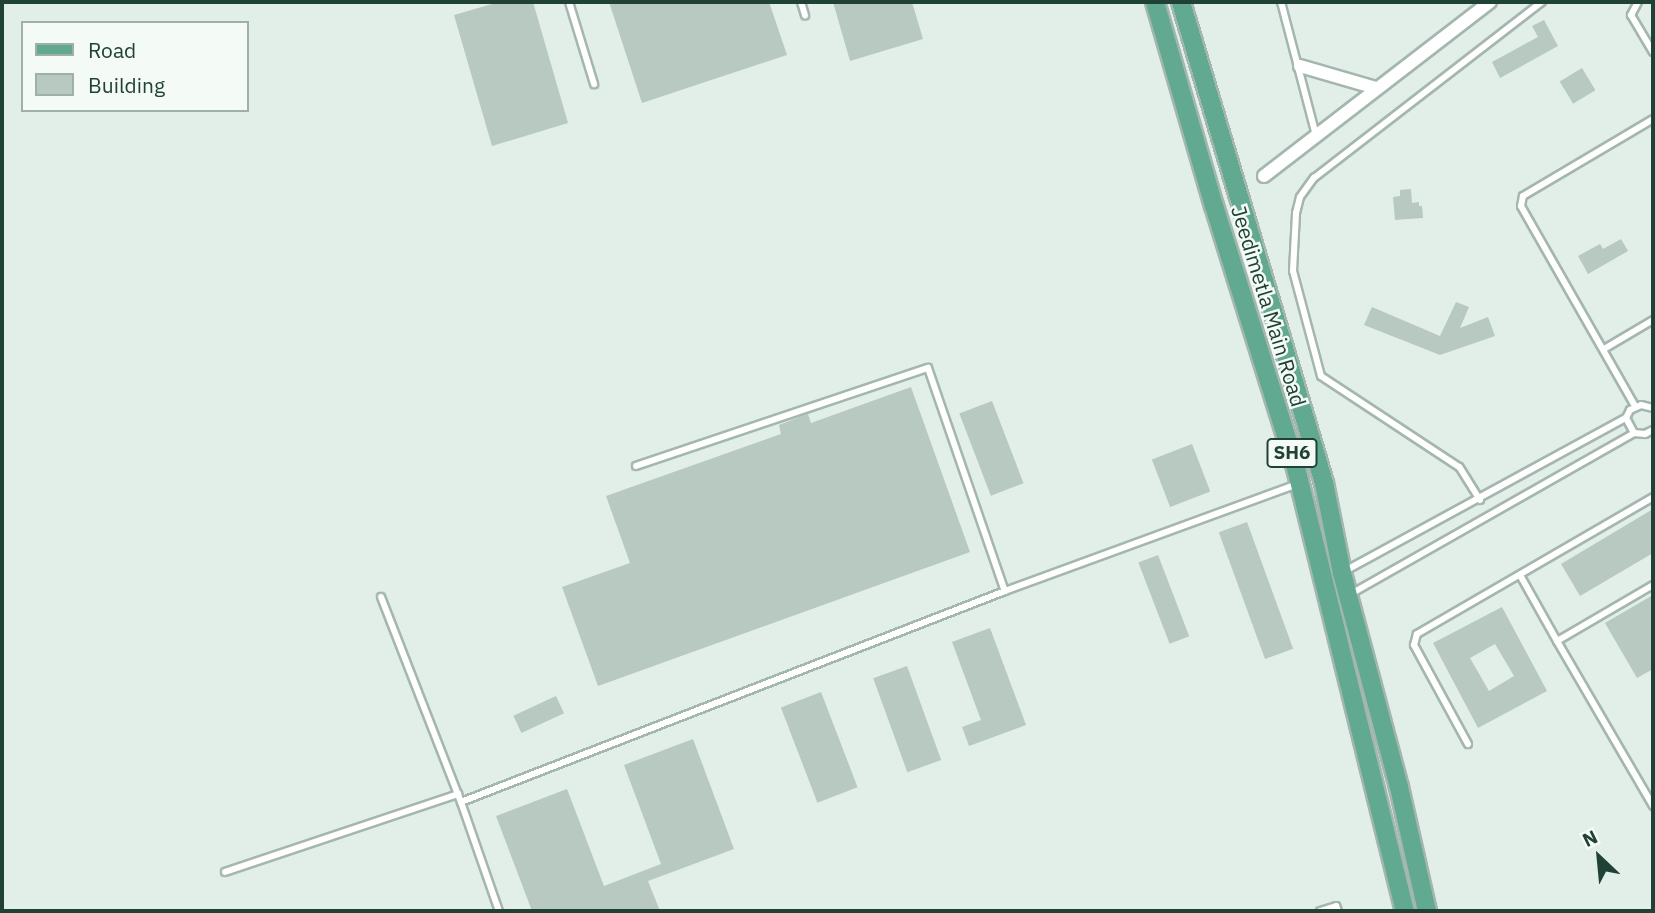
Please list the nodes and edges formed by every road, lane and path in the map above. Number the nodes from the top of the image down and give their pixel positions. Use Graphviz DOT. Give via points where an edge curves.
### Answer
graph roads {
  1 [pos="569,2"];
  2 [pos="801,2"];
  3 [pos="1155,2"];
  4 [pos="1181,2"];
  5 [pos="1281,2"];
  6 [pos="1490,2"];
  7 [pos="1542,2"];
  8 [pos="1638,2"];
  9 [pos="805,15"];
  10 [pos="1653,52"];
  11 [pos="1300,66"];
  12 [pos="594,84"];
  13 [pos="1376,88"];
  14 [pos="1653,119"];
  15 [pos="1317,135"];
  16 [pos="1264,176"];
  17 [pos="1653,320"];
  18 [pos="1604,349"];
  19 [pos="1635,406"];
  20 [pos="1653,408"];
  21 [pos="1626,418"];
  22 [pos="1634,432"];
  23 [pos="1653,432"];
  24 [pos="636,466"];
  25 [pos="1300,483"];
  26 [pos="1653,497"];
  27 [pos="1480,500"];
  28 [pos="1342,573"];
  29 [pos="1520,575"];
  30 [pos="1653,585"];
  31 [pos="1005,590"];
  32 [pos="1347,596"];
  33 [pos="381,597"];
  34 [pos="1556,641"];
  35 [pos="1468,744"];
  36 [pos="458,794"];
  37 [pos="461,802"];
  38 [pos="1653,806"];
  39 [pos="225,872"];
  40 [pos="1426,906"];
  41 [pos="1404,908"];
  42 [pos="499,911"];
  43 [pos="1320,911"];
  44 [pos="1338,911"];
  1 -- 12 [label="lane"];
  2 -- 9 [label="lane"];
  3 -- 25 [label="main road, Jeedimetla Main Road / SH6"];
  4 -- 28 [label="main road, Jeedimetla Main Road / SH6" via="1324,483"];
  5 -- 11 [label="lane"];
  6 -- 13 [label="street"];
  7 -- 27 [label="lane" via="1314,178 1300,197 1296,213 1293,271 1321,376 1459,467"];
  8 -- 10 [label="lane" via="1631,15"];
  11 -- 13 [label="street"];
  11 -- 15 [label="lane"];
  13 -- 15 [label="street"];
  14 -- 18 [label="lane" via="1523,196 1521,206"];
  15 -- 16 [label="street"];
  17 -- 18 [label="lane"];
  18 -- 19 [label="lane"];
  19 -- 20 [label="lane" via="1649,404"];
  19 -- 21 [label="lane"];
  21 -- 22 [label="lane"];
  21 -- 27 [label="lane"];
  22 -- 23 [label="lane"];
  22 -- 32 [label="lane"];
  24 -- 31 [label="lane" via="928,368"];
  25 -- 31 [label="lane"];
  25 -- 41 [label="main road, Jeedimetla Main Road / SH6"];
  26 -- 29 [label="lane"];
  27 -- 28 [label="lane"];
  28 -- 32 [label="main road, Jeedimetla Main Road / SH6"];
  29 -- 34 [label="lane"];
  29 -- 35 [label="lane" via="1417,634 1414,645"];
  30 -- 34 [label="lane"];
  31 -- 37 [label="lane"];
  32 -- 40 [label="main road, Jeedimetla Main Road / SH6"];
  33 -- 36 [label="lane"];
  34 -- 38 [label="lane"];
  36 -- 37 [label="lane"];
  36 -- 39 [label="lane"];
  37 -- 42 [label="lane"];
  40 -- 41 [label="main road"];
  43 -- 44 [label="lane" via="1336,906"];
}
